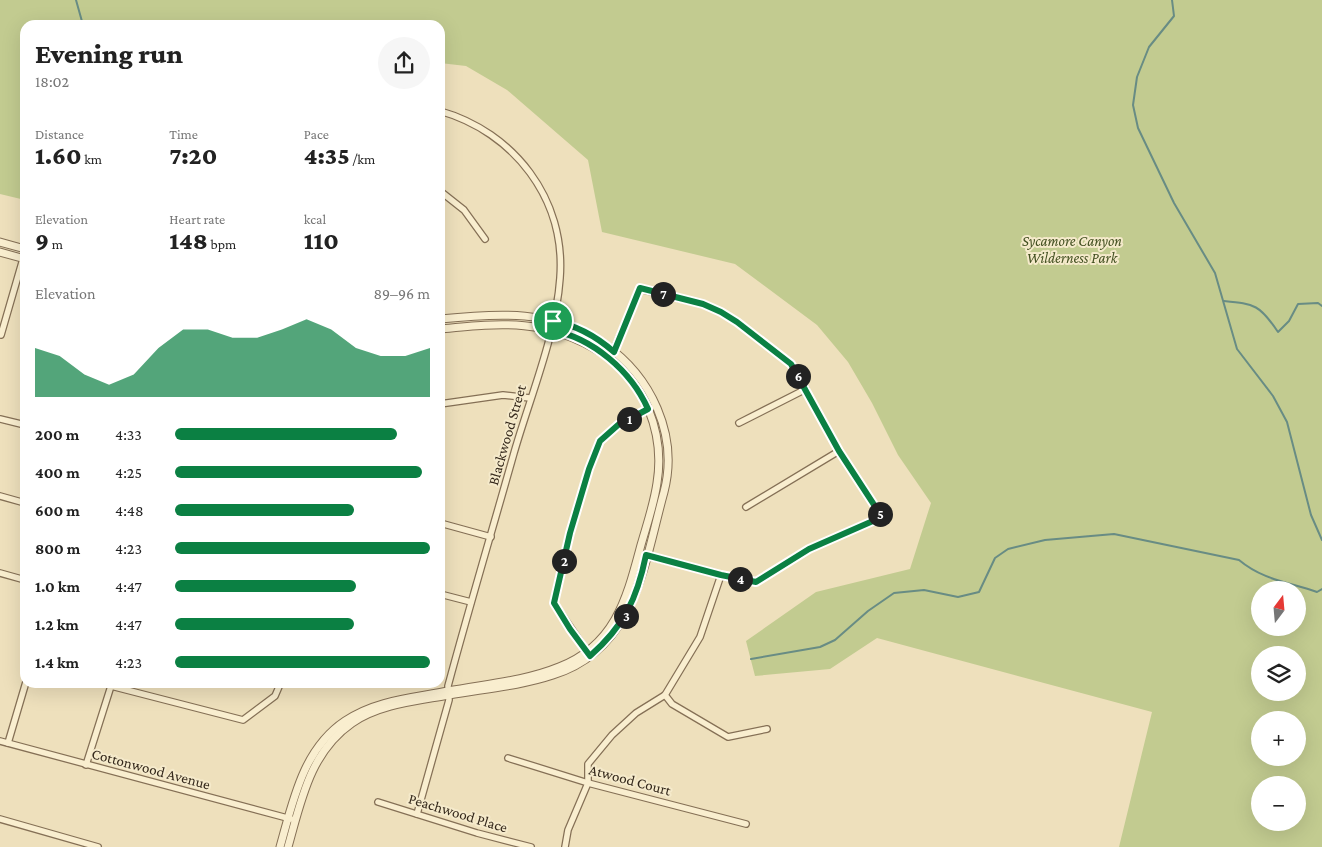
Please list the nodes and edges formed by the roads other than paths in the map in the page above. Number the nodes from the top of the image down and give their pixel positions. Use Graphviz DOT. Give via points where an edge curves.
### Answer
graph roads {
  1 [pos="445,113"];
  2 [pos="445,195"];
  3 [pos="485,239"];
  4 [pos="0,242"];
  5 [pos="0,252"];
  6 [pos="20,252"];
  7 [pos="20,254"];
  8 [pos="20,271"];
  9 [pos="445,319"];
  10 [pos="553,321"];
  11 [pos="445,329"];
  12 [pos="551,330"];
  13 [pos="1,335"];
  14 [pos="612,355"];
  15 [pos="806,389"];
  16 [pos="530,398"];
  17 [pos="445,403"];
  18 [pos="652,408"];
  19 [pos="0,419"];
  20 [pos="739,423"];
  21 [pos="20,424"];
  22 [pos="839,451"];
  23 [pos="0,496"];
  24 [pos="20,502"];
  25 [pos="746,507"];
  26 [pos="445,524"];
  27 [pos="491,537"];
  28 [pos="643,554"];
  29 [pos="0,573"];
  30 [pos="721,575"];
  31 [pos="20,579"];
  32 [pos="445,595"];
  33 [pos="471,602"];
  34 [pos="588,653"];
  35 [pos="24,688"];
  36 [pos="110,688"];
  37 [pos="119,688"];
  38 [pos="278,688"];
  39 [pos="449,693"];
  40 [pos="665,695"];
  41 [pos="767,729"];
  42 [pos="0,741"];
  43 [pos="8,743"];
  44 [pos="508,758"];
  45 [pos="86,765"];
  46 [pos="588,783"];
  47 [pos="378,802"];
  48 [pos="417,814"];
  49 [pos="292,819"];
  50 [pos="0,820"];
  51 [pos="746,824"];
  52 [pos="78,845"];
  53 [pos="98,847"];
  54 [pos="280,847"];
  55 [pos="288,847"];
  56 [pos="531,847"];
  57 [pos="564,847"];
  1 -- 10 [label="street, Blackwood Street" via="471,122 499,140 523,162 540,186 557,231 560,277"];
  2 -- 3 [label="street" via="464,210"];
  4 -- 6 [label="street"];
  5 -- 7 [label="street"];
  8 -- 13 [label="street"];
  9 -- 10 [label="street" via="507,313"];
  10 -- 12 [label="street, Blackwood Street"];
  10 -- 14 [label="street" via="595,338"];
  11 -- 12 [label="street" via="506,323"];
  12 -- 14 [label="street"];
  12 -- 16 [label="street, Blackwood Street"];
  14 -- 15 [label="street" via="640,288 703,304 737,322 791,364"];
  14 -- 18 [label="street" via="625,359 641,378"];
  15 -- 20 [label="street"];
  15 -- 22 [label="street"];
  16 -- 17 [label="street" via="504,395"];
  16 -- 27 [label="street, Blackwood Street"];
  18 -- 28 [label="street" via="666,434 667,474"];
  18 -- 34 [label="street" via="618,425 600,441 570,533 554,603"];
  19 -- 21 [label="street"];
  22 -- 25 [label="street"];
  22 -- 30 [label="street" via="882,517 809,549 756,582"];
  23 -- 24 [label="street"];
  26 -- 27 [label="street"];
  27 -- 33 [label="street, Blackwood Street"];
  28 -- 30 [label="street"];
  28 -- 34 [label="street" via="634,599 624,620 607,642"];
  29 -- 31 [label="street"];
  30 -- 40 [label="street" via="700,637"];
  32 -- 33 [label="street"];
  33 -- 39 [label="street, Blackwood Street"];
  34 -- 39 [label="street" via="552,676"];
  35 -- 43 [label="street"];
  36 -- 45 [label="street"];
  37 -- 38 [label="street" via="243,720 275,696"];
  39 -- 48 [label="street, Blackwood Street"];
  39 -- 49 [label="street" via="387,708 350,724 314,765"];
  40 -- 41 [label="street" via="672,704 728,737"];
  40 -- 46 [label="street" via="636,713 612,735 588,764"];
  42 -- 43 [label="street, Cottonwood Avenue"];
  43 -- 45 [label="street, Cottonwood Avenue"];
  44 -- 46 [label="street, Atwood Court"];
  45 -- 49 [label="street, Cottonwood Avenue"];
  46 -- 51 [label="street, Atwood Court"];
  46 -- 57 [label="street"];
  47 -- 48 [label="street, Peachwood Place"];
  48 -- 56 [label="street, Peachwood Place" via="477,834"];
  49 -- 54 [label="street"];
  49 -- 55 [label="street"];
  50 -- 52 [label="street"];
  52 -- 53 [label="street"];
}
